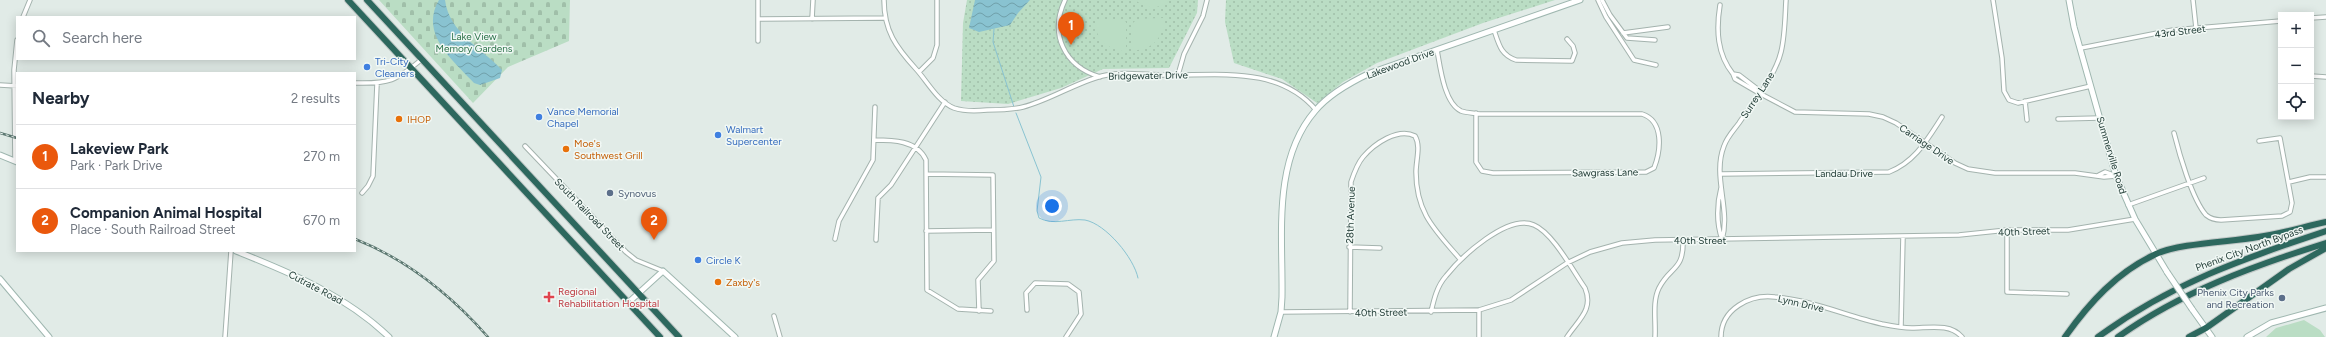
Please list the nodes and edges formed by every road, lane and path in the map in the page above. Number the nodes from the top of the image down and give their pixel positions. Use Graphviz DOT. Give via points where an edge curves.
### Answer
graph roads {
  1 [pos="30,0"];
  2 [pos="348,0"];
  3 [pos="367,0"];
  4 [pos="758,0"];
  5 [pos="813,0"];
  6 [pos="884,0"];
  7 [pos="937,0"];
  8 [pos="1065,0"];
  9 [pos="1207,0"];
  10 [pos="1580,0"];
  11 [pos="1598,0"];
  12 [pos="1602,0"];
  13 [pos="1786,0"];
  14 [pos="1993,0"];
  15 [pos="2069,0"];
  16 [pos="2193,0"];
  17 [pos="1720,5"];
  18 [pos="23,16"];
  19 [pos="2326,17"];
  20 [pos="884,18"];
  21 [pos="2314,18"];
  22 [pos="758,19"];
  23 [pos="812,19"];
  24 [pos="2278,21"];
  25 [pos="1668,27"];
  26 [pos="2196,28"];
  27 [pos="1494,30"];
  28 [pos="1623,33"];
  29 [pos="1567,39"];
  30 [pos="1656,40"];
  31 [pos="758,41"];
  32 [pos="2081,48"];
  33 [pos="1437,50"];
  34 [pos="422,59"];
  35 [pos="17,60"];
  36 [pos="1656,65"];
  37 [pos="412,68"];
  38 [pos="16,72"];
  39 [pos="919,72"];
  40 [pos="1178,75"];
  41 [pos="2314,76"];
  42 [pos="2326,76"];
  43 [pos="1100,77"];
  44 [pos="356,84"];
  45 [pos="377,84"];
  46 [pos="0,85"];
  47 [pos="16,86"];
  48 [pos="2091,86"];
  49 [pos="1759,93"];
  50 [pos="2025,101"];
  51 [pos="945,102"];
  52 [pos="875,107"];
  53 [pos="1316,110"];
  54 [pos="1476,113"];
  55 [pos="1942,118"];
  56 [pos="2100,118"];
  57 [pos="2058,119"];
  58 [pos="2027,120"];
  59 [pos="2174,133"];
  60 [pos="874,140"];
  61 [pos="2259,141"];
  62 [pos="1926,143"];
  63 [pos="525,146"];
  64 [pos="915,148"];
  65 [pos="0,155"];
  66 [pos="16,162"];
  67 [pos="927,174"];
  68 [pos="1721,174"];
  69 [pos="2116,176"];
  70 [pos="2204,178"];
  71 [pos="2326,178"];
  72 [pos="2289,182"];
  73 [pos="2190,184"];
  74 [pos="362,193"];
  75 [pos="2128,205"];
  76 [pos="2135,219"];
  77 [pos="2326,222"];
  78 [pos="993,230"];
  79 [pos="2007,230"];
  80 [pos="926,231"];
  81 [pos="2326,231"];
  82 [pos="1903,237"];
  83 [pos="835,239"];
  84 [pos="876,240"];
  85 [pos="1683,240"];
  86 [pos="1722,240"];
  87 [pos="2326,243"];
  88 [pos="1350,247"];
  89 [pos="1380,248"];
  90 [pos="2326,248"];
  91 [pos="231,252"];
  92 [pos="238,252"];
  93 [pos="2155,254"];
  94 [pos="1460,259"];
  95 [pos="1567,263"];
  96 [pos="663,271"];
  97 [pos="0,279"];
  98 [pos="639,292"];
  99 [pos="2067,294"];
  100 [pos="628,302"];
  101 [pos="2326,308"];
  102 [pos="1027,310"];
  103 [pos="1479,310"];
  104 [pos="979,311"];
  105 [pos="991,311"];
  106 [pos="1281,312"];
  107 [pos="1350,312"];
  108 [pos="1431,312"];
  109 [pos="774,316"];
  110 [pos="1901,328"];
  111 [pos="2206,328"];
  112 [pos="48,337"];
  113 [pos="225,337"];
  114 [pos="389,337"];
  115 [pos="660,337"];
  116 [pos="679,337"];
  117 [pos="735,337"];
  118 [pos="780,337"];
  119 [pos="1066,337"];
  120 [pos="1274,337"];
  121 [pos="1479,337"];
  122 [pos="1567,337"];
  123 [pos="1655,337"];
  124 [pos="1721,337"];
  125 [pos="1962,337"];
  126 [pos="2065,337"];
  127 [pos="2098,337"];
  128 [pos="2118,337"];
  129 [pos="2189,337"];
  130 [pos="2212,337"];
  131 [pos="2247,337"];
  1 -- 18 [label="street"];
  2 -- 37 [label="highway"];
  3 -- 34 [label="highway"];
  4 -- 22 [label="street"];
  5 -- 23 [label="street"];
  6 -- 20 [label="street, Bridgewater Drive"];
  7 -- 39 [label="street" via="937,45 933,58"];
  8 -- 43 [label="street" via="1058,26 1065,54 1088,73"];
  9 -- 40 [label="street" via="1203,16 1184,54"];
  10 -- 27 [label="street, Lakewood Drive"];
  11 -- 36 [label="street" via="1634,60"];
  12 -- 28 [label="street"];
  13 -- 49 [label="street, Surrey Lane" via="1781,52"];
  14 -- 50 [label="street" via="2004,91 2013,102"];
  15 -- 32 [label="street, Summerville Road"];
  16 -- 26 [label="street"];
  17 -- 49 [label="street, Carriage Drive" via="1718,40 1721,54 1733,74 1739,75"];
  19 -- 21 [label="street"];
  20 -- 23 [label="street"];
  20 -- 39 [label="street, Bridgewater Drive" via="897,46"];
  22 -- 23 [label="street"];
  22 -- 31 [label="street"];
  24 -- 26 [label="street, 43rd Street"];
  25 -- 28 [label="street"];
  26 -- 32 [label="street, 43rd Street"];
  27 -- 29 [label="street" via="1501,51 1516,60 1572,61 1575,54"];
  27 -- 33 [label="street, Lakewood Drive"];
  28 -- 30 [label="street" via="1628,38"];
  32 -- 48 [label="street, Summerville Road"];
  33 -- 53 [label="street, Lakewood Drive" via="1370,72 1348,85"];
  33 -- 54 [label="street, Sawgrass Lane" via="1441,74 1450,100 1460,110"];
  34 -- 37 [label="street"];
  34 -- 98 [label="highway"];
  35 -- 38 [label="street"];
  37 -- 45 [label="street" via="393,80"];
  37 -- 100 [label="highway"];
  39 -- 51 [label="street, Bridgewater Drive"];
  40 -- 43 [label="street, Bridgewater Drive"];
  40 -- 53 [label="street, Bridgewater Drive" via="1250,75 1302,96"];
  41 -- 42 [label="street"];
  43 -- 51 [label="street, Bridgewater Drive" via="1022,107 980,111 956,109"];
  44 -- 45 [label="street"];
  45 -- 74 [label="street" via="373,176"];
  46 -- 47 [label="street"];
  47 -- 66 [label="street"];
  48 -- 50 [label="street"];
  48 -- 56 [label="street, Summerville Road"];
  49 -- 62 [label="street, Carriage Drive" via="1795,112 1869,114 1883,117"];
  49 -- 68 [label="street, Surrey Lane" via="1724,145 1721,154"];
  50 -- 58 [label="street"];
  51 -- 64 [label="street"];
  52 -- 60 [label="street"];
  53 -- 106 [label="street, Lakewood Drive" via="1298,136 1287,167 1283,200"];
  54 -- 54 [label="street, Sawgrass Lane" via="1642,114 1653,119 1657,126 1657,159 1654,168 1646,172 1493,174 1482,171 1476,162"];
  55 -- 62 [label="street, Landau Drive"];
  56 -- 57 [label="street"];
  56 -- 69 [label="street, Summerville Road"];
  59 -- 73 [label="street"];
  60 -- 64 [label="street" via="894,140"];
  60 -- 83 [label="street" via="873,160 839,221"];
  61 -- 72 [label="street" via="2280,138"];
  62 -- 68 [label="street, Landau Drive" via="1913,159 1889,172"];
  62 -- 69 [label="street, Carriage Drive" via="1955,163 1981,172 2099,175 2105,172"];
  63 -- 96 [label="street, South Railroad Street" via="626,252 636,260"];
  64 -- 67 [label="street" via="926,160"];
  64 -- 84 [label="street" via="891,185 878,198"];
  65 -- 66 [label="street"];
  67 -- 78 [label="street" via="993,175"];
  67 -- 80 [label="street"];
  68 -- 86 [label="street, Surrey Lane" via="1725,230"];
  69 -- 75 [label="street, Summerville Road"];
  70 -- 73 [label="street"];
  71 -- 72 [label="street" via="2310,177"];
  72 -- 73 [label="street" via="2290,212 2282,216 2212,220"];
  73 -- 75 [label="street"];
  75 -- 76 [label="street, Summerville Road"];
  76 -- 79 [label="street, 40th Street" via="2068,230"];
  76 -- 93 [label="street, Summerville Road"];
  77 -- 93 [label="highway" via="2259,237 2171,249"];
  78 -- 80 [label="street"];
  78 -- 104 [label="street" via="994,261 978,280"];
  79 -- 82 [label="street, 40th Street"];
  79 -- 99 [label="street" via="2007,292"];
  80 -- 104 [label="street" via="926,290 954,308"];
  81 -- 127 [label="highway, Phenix City North Bypass" via="2259,253 2194,279 2153,301"];
  82 -- 86 [label="street, 40th Street"];
  82 -- 110 [label="street"];
  85 -- 86 [label="street, 40th Street"];
  85 -- 95 [label="street, 40th Street" via="1622,243 1590,252"];
  85 -- 123 [label="street" via="1678,266 1664,280 1656,296"];
  87 -- 128 [label="highway, Phenix City North Bypass" via="2210,284 2168,305"];
  88 -- 89 [label="street"];
  88 -- 94 [label="street, 28th Avenue" via="1350,196 1355,169 1363,157 1384,140 1406,133 1415,136 1418,145 1416,177 1420,206 1426,219"];
  88 -- 107 [label="street, 28th Avenue"];
  90 -- 111 [label="highway" via="2289,269"];
  91 -- 113 [label="street"];
  92 -- 114 [label="street, Cutrate Road" via="326,291"];
  93 -- 111 [label="street, Summerville Road, bridge"];
  93 -- 126 [label="highway" via="2098,295"];
  94 -- 95 [label="street" via="1506,227 1524,222 1541,229"];
  94 -- 108 [label="street" via="1441,284"];
  95 -- 103 [label="street, 40th Street" via="1511,300"];
  95 -- 122 [label="street" via="1588,297 1588,306"];
  96 -- 98 [label="street"];
  96 -- 117 [label="street, South Railroad Street"];
  97 -- 112 [label="street"];
  98 -- 100 [label="street"];
  98 -- 116 [label="highway"];
  100 -- 115 [label="highway"];
  101 -- 131 [label="street" via="2277,321"];
  102 -- 119 [label="street" via="1026,293 1036,283 1068,284 1076,288 1081,297 1081,314"];
  103 -- 108 [label="street, 40th Street"];
  103 -- 121 [label="street"];
  104 -- 105 [label="street"];
  106 -- 107 [label="street, 40th Street"];
  106 -- 120 [label="street, Lakewood Drive"];
  107 -- 108 [label="street, 40th Street"];
  109 -- 118 [label="street"];
  110 -- 124 [label="street, Lynn Drive" via="1784,298 1765,297 1738,305 1728,314 1723,322"];
  110 -- 125 [label="street, Lynn Drive" via="1945,328 1954,330"];
  111 -- 129 [label="highway"];
  111 -- 130 [label="street, Summerville Road"];
}
